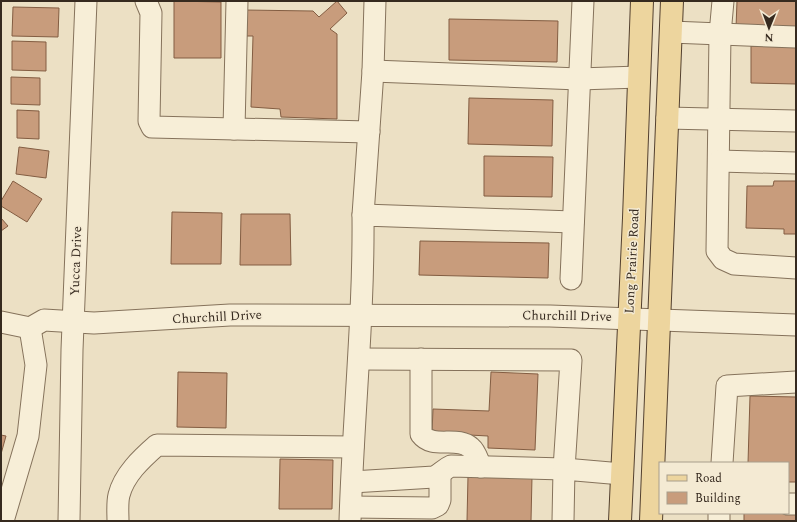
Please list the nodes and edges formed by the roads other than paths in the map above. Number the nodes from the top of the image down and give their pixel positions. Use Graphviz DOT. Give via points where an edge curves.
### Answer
graph roads {
  1 [pos="86,1"];
  2 [pos="146,1"];
  3 [pos="237,1"];
  4 [pos="375,1"];
  5 [pos="583,1"];
  6 [pos="642,1"];
  7 [pos="672,1"];
  8 [pos="723,1"];
  9 [pos="671,32"];
  10 [pos="720,34"];
  11 [pos="796,37"];
  12 [pos="373,70"];
  13 [pos="639,77"];
  14 [pos="579,78"];
  15 [pos="667,118"];
  16 [pos="719,120"];
  17 [pos="796,121"];
  18 [pos="234,129"];
  19 [pos="369,132"];
  20 [pos="718,161"];
  21 [pos="796,163"];
  22 [pos="363,215"];
  23 [pos="573,222"];
  24 [pos="796,268"];
  25 [pos="571,279"];
  26 [pos="362,315"];
  27 [pos="629,318"];
  28 [pos="660,319"];
  29 [pos="1,322"];
  30 [pos="73,323"];
  31 [pos="796,325"];
  32 [pos="30,328"];
  33 [pos="359,359"];
  34 [pos="421,359"];
  35 [pos="796,382"];
  36 [pos="353,447"];
  37 [pos="722,462"];
  38 [pos="481,467"];
  39 [pos="564,469"];
  40 [pos="440,474"];
  41 [pos="622,474"];
  42 [pos="352,482"];
  43 [pos="656,498"];
  44 [pos="350,514"];
  45 [pos="3,521"];
  46 [pos="69,521"];
  47 [pos="118,521"];
  48 [pos="563,521"];
  49 [pos="620,521"];
  50 [pos="651,521"];
  1 -- 30 [label="street, Yucca Drive"];
  2 -- 18 [label="street" via="151,13 149,121 152,127"];
  3 -- 18 [label="street"];
  4 -- 12 [label="street"];
  5 -- 14 [label="street"];
  6 -- 13 [label="main road, Long Prairie Road"];
  7 -- 9 [label="main road"];
  8 -- 10 [label="street"];
  9 -- 10 [label="street"];
  9 -- 15 [label="main road"];
  10 -- 11 [label="street"];
  10 -- 16 [label="street"];
  12 -- 14 [label="street"];
  12 -- 19 [label="street"];
  13 -- 14 [label="street"];
  13 -- 27 [label="main road, Long Prairie Road"];
  14 -- 23 [label="street"];
  15 -- 16 [label="street"];
  15 -- 28 [label="main road"];
  16 -- 17 [label="street"];
  16 -- 20 [label="street"];
  18 -- 19 [label="street"];
  19 -- 22 [label="street"];
  20 -- 21 [label="street"];
  20 -- 24 [label="street" via="717,252 723,259 734,264"];
  22 -- 23 [label="street"];
  22 -- 26 [label="street"];
  23 -- 25 [label="street"];
  26 -- 27 [label="street, Churchill Drive"];
  26 -- 30 [label="street, Churchill Drive" via="230,315 140,322"];
  26 -- 33 [label="street"];
  27 -- 28 [label="street, Churchill Drive"];
  27 -- 41 [label="main road, Long Prairie Road"];
  28 -- 31 [label="street, Churchill Drive"];
  28 -- 43 [label="main road"];
  29 -- 32 [label="street"];
  30 -- 32 [label="street, Churchill Drive" via="44,320"];
  30 -- 46 [label="street, Yucca Drive"];
  32 -- 45 [label="street" via="36,365 28,436"];
  33 -- 34 [label="street"];
  33 -- 36 [label="street"];
  34 -- 38 [label="street" via="421,434 432,442 466,444 472,449"];
  34 -- 39 [label="street" via="571,360"];
  35 -- 37 [label="street" via="727,386"];
  36 -- 42 [label="street"];
  36 -- 47 [label="street" via="157,445 126,478 119,496"];
  38 -- 39 [label="street"];
  38 -- 40 [label="street" via="451,466"];
  39 -- 41 [label="street"];
  39 -- 48 [label="street"];
  40 -- 42 [label="street" via="434,477"];
  40 -- 44 [label="street" via="440,500 438,505 432,508"];
  41 -- 49 [label="main road, Long Prairie Road"];
  42 -- 44 [label="street"];
  43 -- 50 [label="main road"];
}
